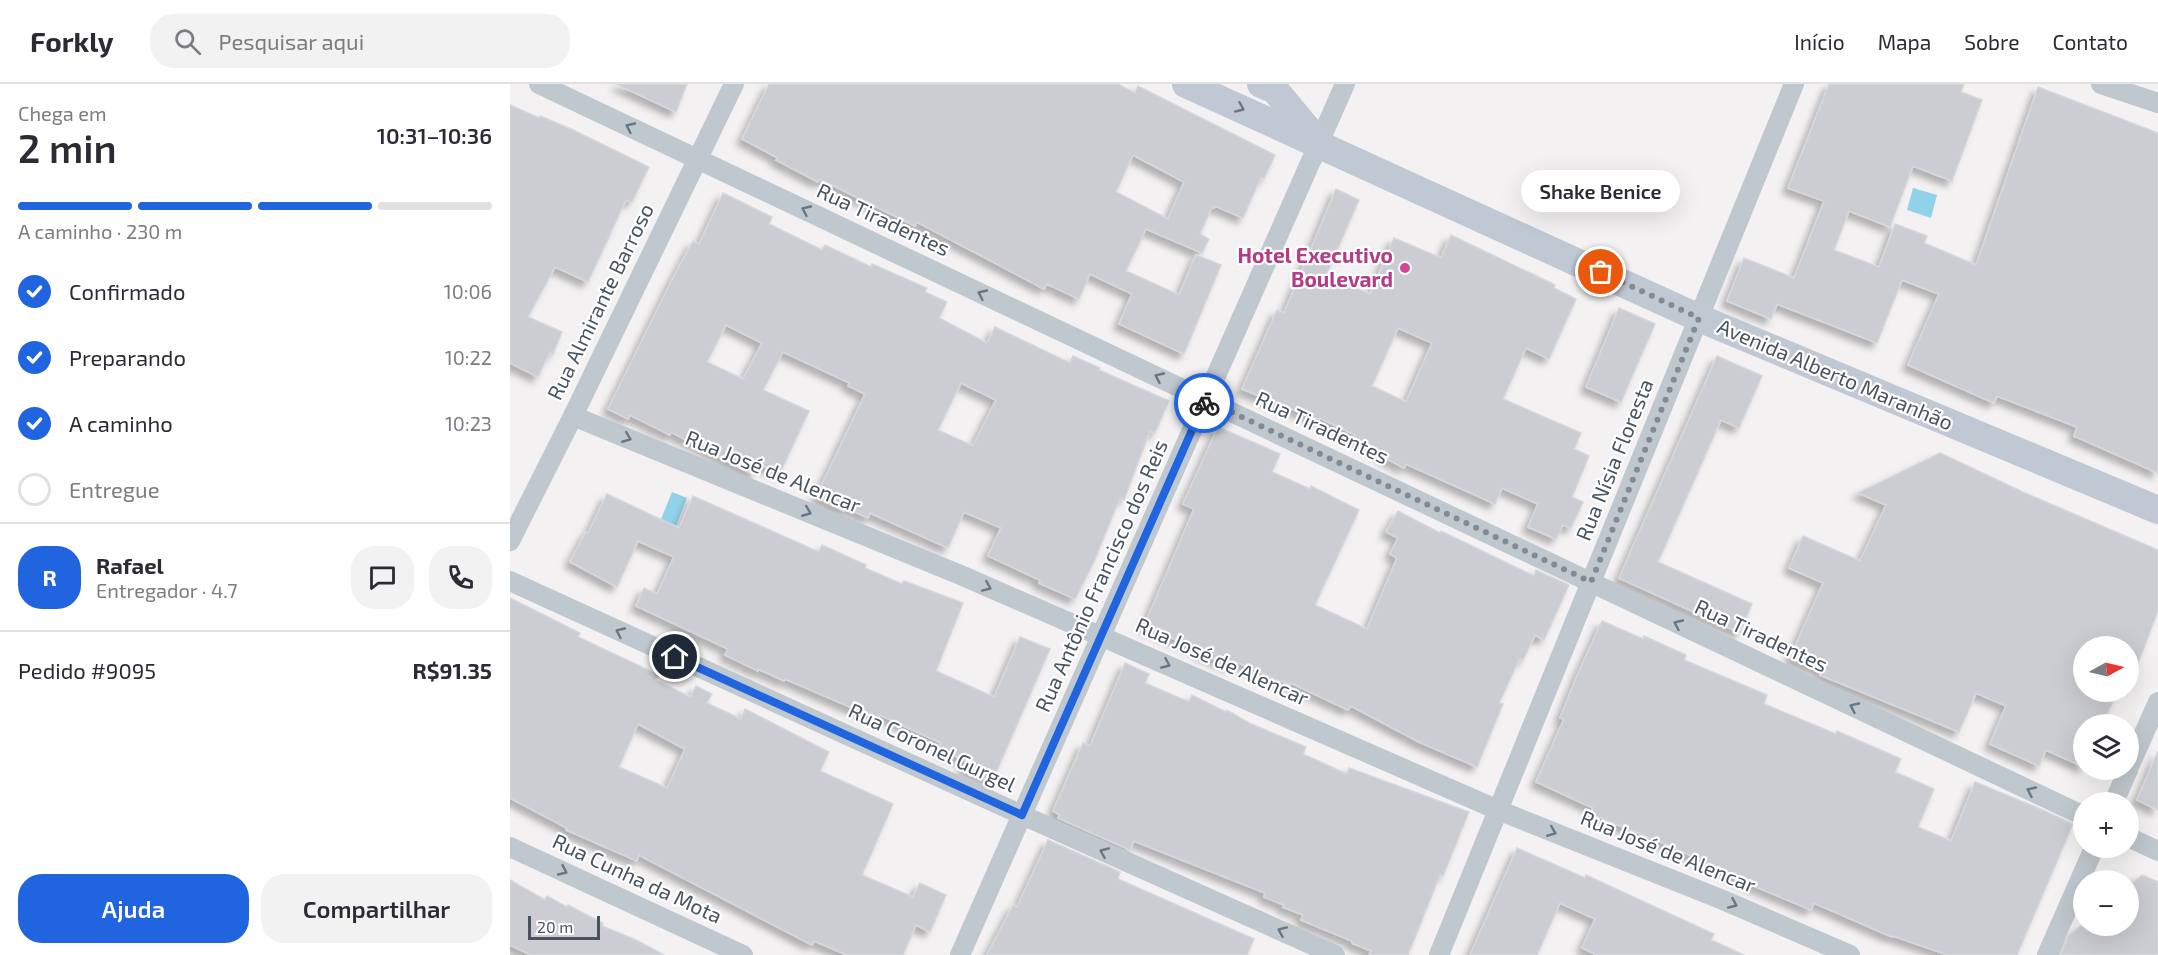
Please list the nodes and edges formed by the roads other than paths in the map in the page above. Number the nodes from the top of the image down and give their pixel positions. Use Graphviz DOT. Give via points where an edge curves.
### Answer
graph roads {
  1 [pos="540,84"];
  2 [pos="734,84"];
  3 [pos="1186,84"];
  4 [pos="1261,84"];
  5 [pos="1345,84"];
  6 [pos="1794,84"];
  7 [pos="2101,84"];
  8 [pos="2156,97"];
  9 [pos="1319,143"];
  10 [pos="697,158"];
  11 [pos="1699,318"];
  12 [pos="1206,400"];
  13 [pos="573,416"];
  14 [pos="2158,510"];
  15 [pos="510,541"];
  16 [pos="510,581"];
  17 [pos="1591,582"];
  18 [pos="1102,636"];
  19 [pos="2158,702"];
  20 [pos="2139,744"];
  21 [pos="1498,810"];
  22 [pos="2073,811"];
  23 [pos="1022,815"];
  24 [pos="2139,842"];
  25 [pos="510,847"];
  26 [pos="2158,851"];
  27 [pos="2090,858"];
  28 [pos="743,955"];
  29 [pos="960,955"];
  30 [pos="1335,955"];
  31 [pos="1439,955"];
  32 [pos="1850,955"];
  33 [pos="2047,955"];
  10 -- 1 [label="street, Rua Tiradentes, one-way"];
  2 -- 10 [label="street, Rua Almirante Barroso"];
  3 -- 9 [label="main road, Avenida Alberto Maranhão, one-way"];
  4 -- 9 [label="main road, Avenida Alberto Maranhão" via="1275,90"];
  5 -- 9 [label="street, Rua Antônio Francisco dos Reis"];
  6 -- 11 [label="street, Rua Nísia Floresta"];
  7 -- 8 [label="street"];
  9 -- 11 [label="main road, Avenida Alberto Maranhão"];
  9 -- 12 [label="street, Rua Antônio Francisco dos Reis"];
  12 -- 10 [label="street, Rua Tiradentes, one-way"];
  10 -- 13 [label="street, Rua Almirante Barroso"];
  11 -- 14 [label="main road, Avenida Alberto Maranhão"];
  11 -- 17 [label="street, Rua Nísia Floresta"];
  12 -- 17 [label="street, Rua Tiradentes"];
  12 -- 18 [label="street, Rua Antônio Francisco dos Reis"];
  13 -- 15 [label="street, Rua Almirante Barroso"];
  13 -- 18 [label="street, Rua José de Alencar, one-way"];
  23 -- 16 [label="street, Rua Coronel Gurgel, one-way"];
  17 -- 21 [label="street, Rua Nísia Floresta"];
  22 -- 17 [label="street, Rua Tiradentes, one-way"];
  18 -- 21 [label="street, Rua José de Alencar, one-way"];
  18 -- 23 [label="street, Rua Antônio Francisco dos Reis"];
  19 -- 20 [label="street"];
  21 -- 31 [label="street, Rua Nísia Floresta"];
  21 -- 32 [label="street, Rua José de Alencar, one-way"];
  23 -- 29 [label="street, Rua Antônio Francisco dos Reis"];
  30 -- 23 [label="street, Rua Coronel Gurgel, one-way"];
  24 -- 26 [label="street"];
  25 -- 28 [label="street, Rua Cunha da Mota, one-way"];
  27 -- 33 [label="street"];
}
